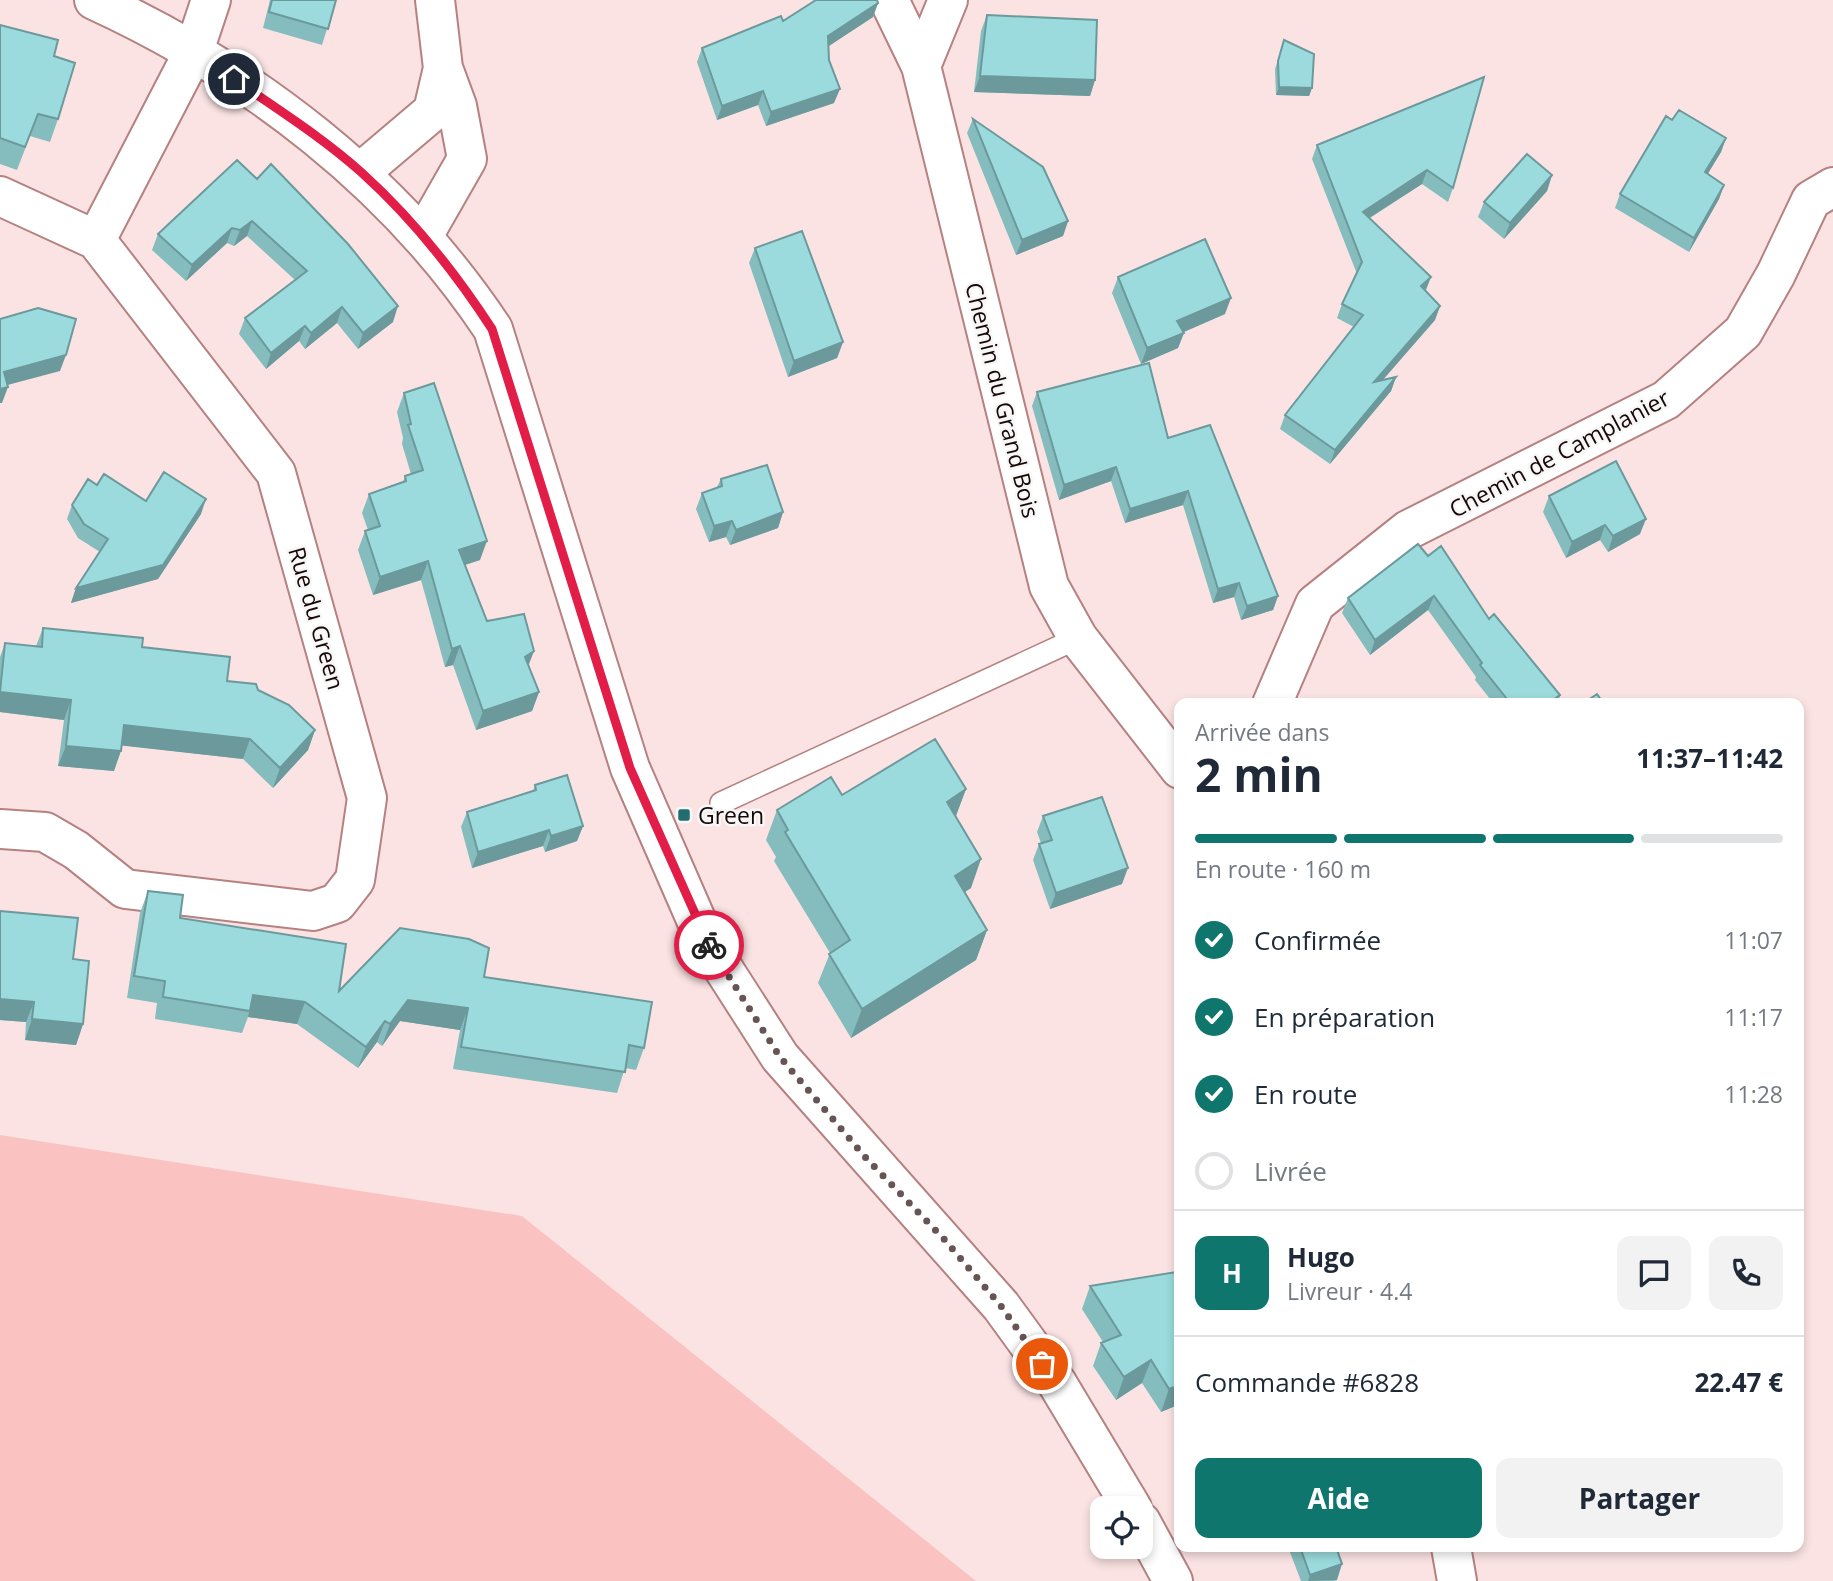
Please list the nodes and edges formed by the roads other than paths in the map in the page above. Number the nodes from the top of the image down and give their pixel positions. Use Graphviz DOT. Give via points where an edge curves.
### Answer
graph roads {
  1 [pos="94,0"];
  2 [pos="211,0"];
  3 [pos="435,0"];
  4 [pos="889,0"];
  5 [pos="948,0"];
  6 [pos="194,51"];
  7 [pos="921,66"];
  8 [pos="443,68"];
  9 [pos="361,172"];
  10 [pos="1833,187"];
  11 [pos="0,196"];
  12 [pos="423,236"];
  13 [pos="96,240"];
  14 [pos="1078,638"];
  15 [pos="1275,698"];
  16 [pos="1174,761"];
  17 [pos="721,803"];
  18 [pos="0,829"];
  19 [pos="1125,1496"];
  20 [pos="1153,1544"];
  21 [pos="1452,1552"];
  22 [pos="1173,1581"];
  23 [pos="1457,1581"];
  1 -- 6 [label="street"];
  2 -- 6 [label="street"];
  3 -- 8 [label="street"];
  4 -- 7 [label="street, Chemin du Grand Bois"];
  5 -- 7 [label="street"];
  6 -- 9 [label="street"];
  6 -- 13 [label="street"];
  7 -- 14 [label="street, Chemin du Grand Bois" via="1049,586"];
  8 -- 9 [label="street" via="433,111"];
  8 -- 12 [label="street" via="457,106 467,159"];
  9 -- 12 [label="street"];
  10 -- 15 [label="street, Chemin de Camplanier" via="1811,200 1743,332 1666,400 1409,530 1315,604"];
  11 -- 13 [label="street"];
  12 -- 19 [label="street" via="458,277 492,329 630,768 705,940 780,1057 1001,1306 1056,1383"];
  13 -- 18 [label="street, Rue du Green" via="276,473 367,798 355,880 337,903 313,911 125,889 45,832"];
  14 -- 16 [label="street, Chemin du Grand Bois"];
  14 -- 17 [label="lane"];
  20 -- 22 [label="street"];
  21 -- 23 [label="street"];
}
